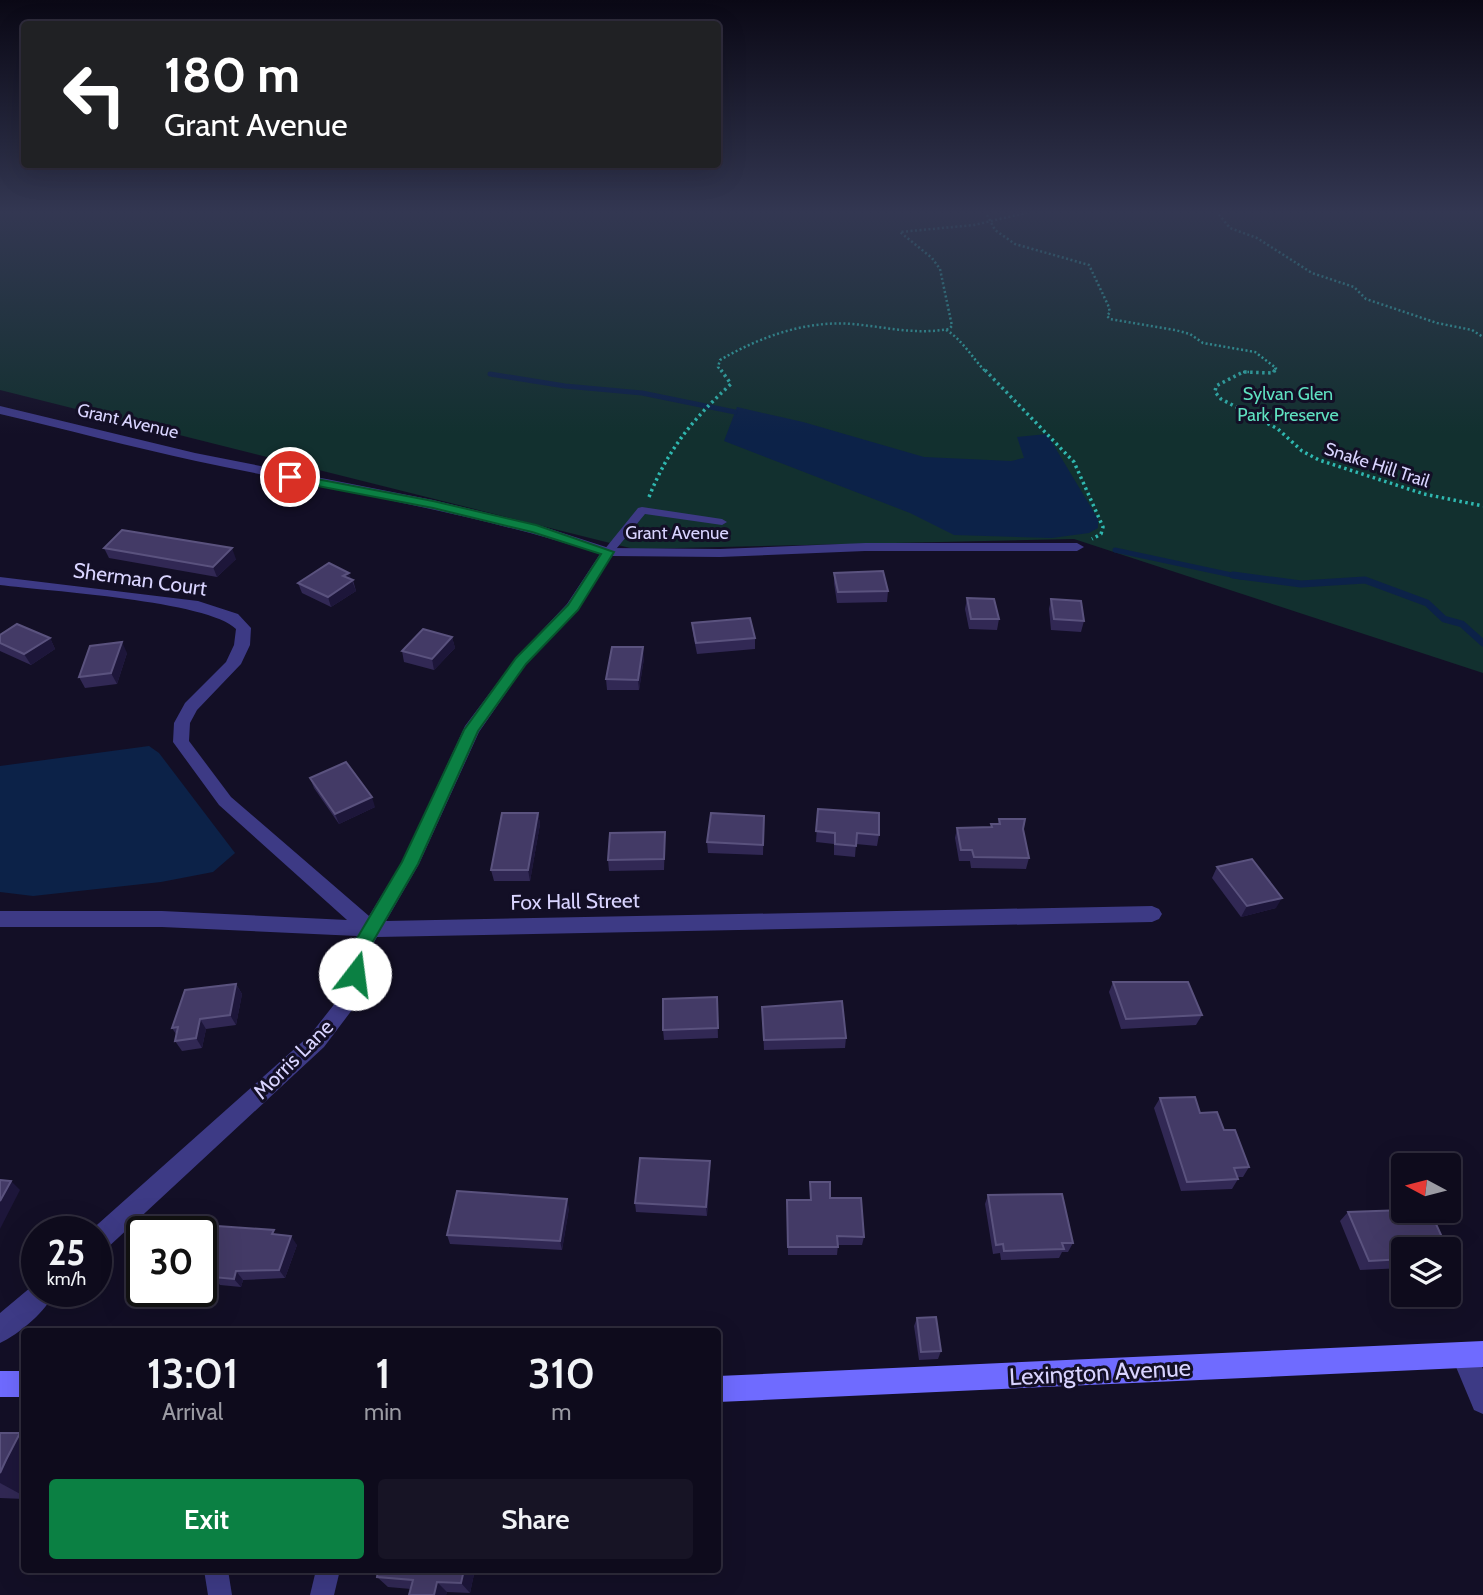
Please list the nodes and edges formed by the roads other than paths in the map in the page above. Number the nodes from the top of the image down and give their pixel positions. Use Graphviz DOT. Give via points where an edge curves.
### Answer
graph roads {
  1 [pos="0,410"];
  2 [pos="722,522"];
  3 [pos="1077,547"];
  4 [pos="608,552"];
  5 [pos="0,581"];
  6 [pos="1152,914"];
  7 [pos="0,919"];
  8 [pos="370,929"];
  9 [pos="112,1227"];
  10 [pos="25,1307"];
  11 [pos="0,1330"];
  12 [pos="1474,1355"];
  13 [pos="0,1384"];
  14 [pos="21,1384"];
  15 [pos="721,1389"];
  16 [pos="1483,1401"];
  17 [pos="216,1573"];
  18 [pos="327,1573"];
  19 [pos="220,1595"];
  20 [pos="323,1595"];
  1 -- 4 [label="street, Grant Avenue" via="195,457 446,507"];
  2 -- 4 [label="lane" via="642,510"];
  3 -- 4 [label="street, Grant Avenue"];
  4 -- 8 [label="street, Morris Lane" via="573,607 521,661 471,730 410,864"];
  5 -- 8 [label="street, Sherman Court" via="198,605 233,617 244,628 242,645 233,664 191,707 182,723 181,742 225,801"];
  6 -- 8 [label="street, Fox Hall Street"];
  7 -- 8 [label="street, Fox Hall Street" via="176,919"];
  8 -- 9 [label="street, Morris Lane" via="359,950 345,1006 317,1041"];
  10 -- 11 [label="street"];
  12 -- 15 [label="street, Lexington Avenue"];
  12 -- 16 [label="street"];
  13 -- 14 [label="street"];
  17 -- 19 [label="lane"];
  18 -- 20 [label="lane"];
}
